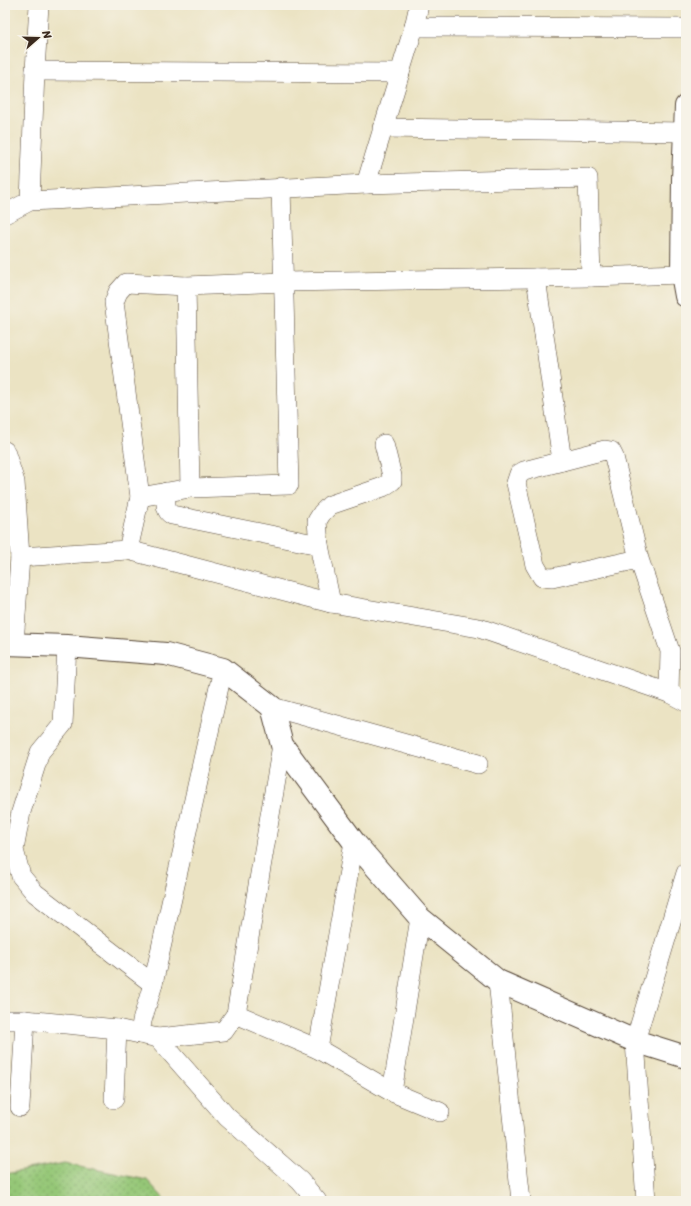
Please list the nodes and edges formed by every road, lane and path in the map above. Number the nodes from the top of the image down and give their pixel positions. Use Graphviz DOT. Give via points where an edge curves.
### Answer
graph roads {
  1 [pos="40,5"];
  2 [pos="419,5"];
  3 [pos="414,27"];
  4 [pos="686,28"];
  5 [pos="35,71"];
  6 [pos="400,73"];
  7 [pos="686,106"];
  8 [pos="382,128"];
  9 [pos="686,132"];
  10 [pos="366,184"];
  11 [pos="281,187"];
  12 [pos="30,201"];
  13 [pos="5,214"];
  14 [pos="685,235"];
  15 [pos="682,274"];
  16 [pos="591,277"];
  17 [pos="536,278"];
  18 [pos="284,282"];
  19 [pos="186,286"];
  20 [pos="686,296"];
  21 [pos="384,444"];
  22 [pos="5,451"];
  23 [pos="562,461"];
  24 [pos="190,488"];
  25 [pos="166,492"];
  26 [pos="140,497"];
  27 [pos="319,545"];
  28 [pos="128,550"];
  29 [pos="20,557"];
  30 [pos="639,559"];
  31 [pos="331,602"];
  32 [pos="9,644"];
  33 [pos="67,646"];
  34 [pos="223,669"];
  35 [pos="668,693"];
  36 [pos="686,702"];
  37 [pos="272,707"];
  38 [pos="282,745"];
  39 [pos="478,764"];
  40 [pos="354,842"];
  41 [pos="686,873"];
  42 [pos="420,918"];
  43 [pos="498,981"];
  44 [pos="153,984"];
  45 [pos="236,1014"];
  46 [pos="5,1020"];
  47 [pos="25,1020"];
  48 [pos="117,1029"];
  49 [pos="140,1034"];
  50 [pos="158,1038"];
  51 [pos="636,1041"];
  52 [pos="318,1049"];
  53 [pos="686,1057"];
  54 [pos="392,1092"];
  55 [pos="114,1099"];
  56 [pos="20,1107"];
  57 [pos="440,1112"];
  58 [pos="317,1201"];
  59 [pos="521,1201"];
  60 [pos="646,1201"];
  1 -- 5 [label="street"];
  2 -- 3 [label="street"];
  3 -- 4 [label="street"];
  3 -- 6 [label="street"];
  5 -- 6 [label="street"];
  5 -- 12 [label="street"];
  6 -- 8 [label="street"];
  7 -- 9 [label="street"];
  8 -- 9 [label="street"];
  8 -- 10 [label="street"];
  9 -- 14 [label="street" via="683,179"];
  10 -- 11 [label="street"];
  10 -- 16 [label="street" via="588,178"];
  11 -- 12 [label="street"];
  11 -- 18 [label="street"];
  12 -- 13 [label="street"];
  14 -- 15 [label="street"];
  15 -- 16 [label="street"];
  15 -- 20 [label="street"];
  16 -- 17 [label="street"];
  17 -- 18 [label="street"];
  17 -- 23 [label="street"];
  18 -- 19 [label="street"];
  18 -- 24 [label="street" via="289,486"];
  19 -- 24 [label="street"];
  19 -- 26 [label="street" via="126,283 114,302"];
  21 -- 27 [label="street" via="392,481 383,487 330,505 317,521"];
  22 -- 29 [label="street" via="16,482"];
  23 -- 30 [label="street" via="605,450 611,451"];
  23 -- 30 [label="street" via="519,474 516,483 539,575 542,578 552,578"];
  24 -- 25 [label="street"];
  25 -- 26 [label="street"];
  25 -- 27 [label="street" via="166,508 172,515"];
  26 -- 28 [label="street"];
  27 -- 31 [label="street"];
  28 -- 29 [label="street"];
  28 -- 31 [label="street"];
  29 -- 32 [label="street"];
  30 -- 35 [label="street" via="670,651"];
  31 -- 35 [label="street" via="479,628"];
  32 -- 33 [label="street"];
  33 -- 34 [label="street" via="166,654"];
  33 -- 44 [label="street" via="63,724 40,752 21,812 14,850 21,876 35,893"];
  34 -- 37 [label="street"];
  34 -- 44 [label="street"];
  35 -- 36 [label="street"];
  37 -- 38 [label="street"];
  37 -- 39 [label="street"];
  38 -- 40 [label="street"];
  38 -- 45 [label="street"];
  40 -- 42 [label="street"];
  40 -- 52 [label="street"];
  41 -- 51 [label="street"];
  42 -- 43 [label="street"];
  42 -- 54 [label="street"];
  43 -- 51 [label="street"];
  43 -- 59 [label="street"];
  44 -- 49 [label="street"];
  45 -- 50 [label="street" via="224,1031"];
  45 -- 52 [label="street"];
  46 -- 47 [label="street"];
  47 -- 48 [label="street"];
  47 -- 56 [label="street"];
  48 -- 49 [label="street"];
  48 -- 55 [label="street"];
  49 -- 50 [label="street"];
  50 -- 58 [label="street" via="227,1117 300,1181"];
  51 -- 53 [label="street"];
  51 -- 60 [label="street"];
  52 -- 54 [label="street"];
  54 -- 57 [label="street"];
}
